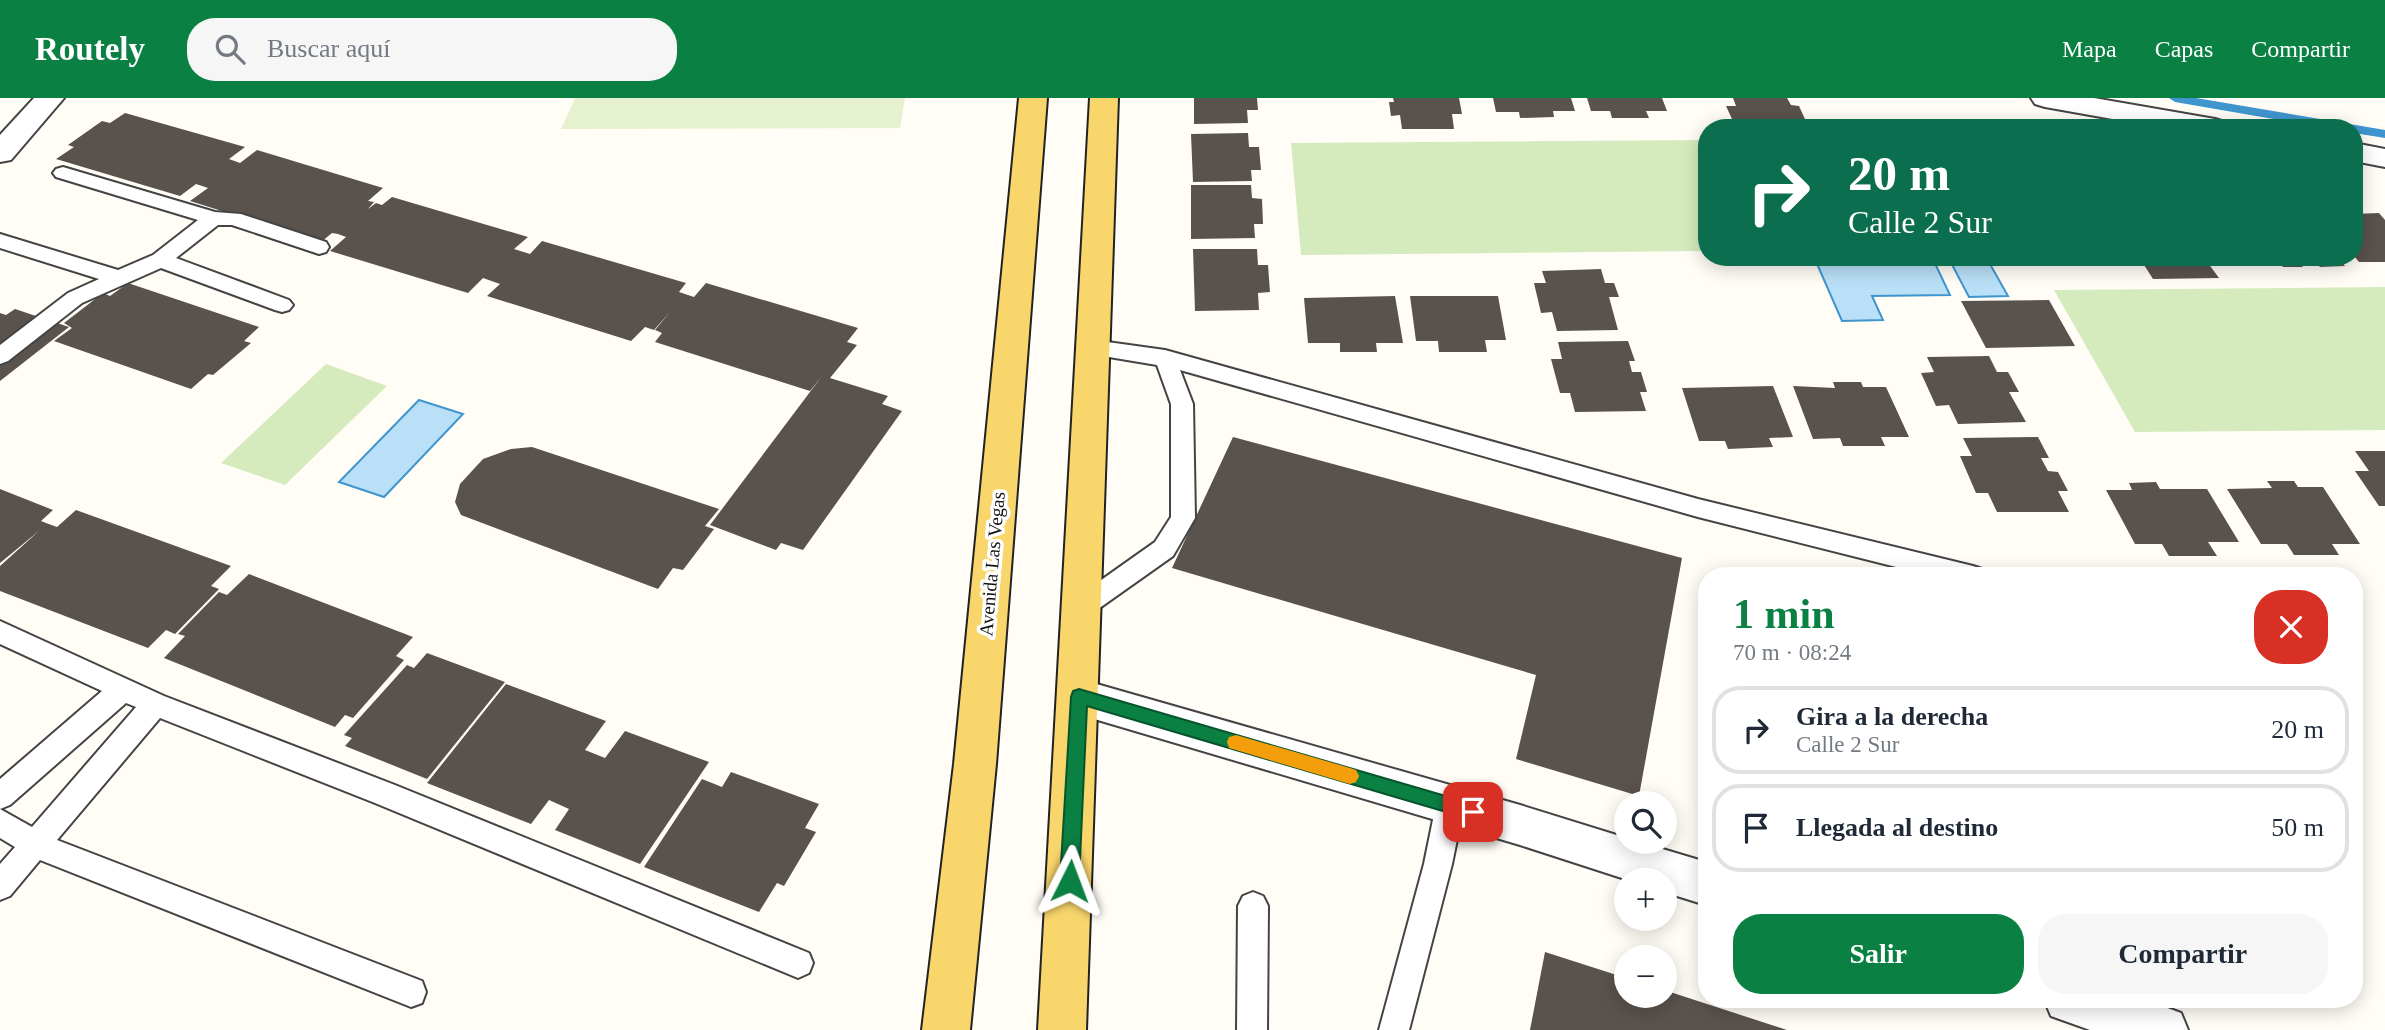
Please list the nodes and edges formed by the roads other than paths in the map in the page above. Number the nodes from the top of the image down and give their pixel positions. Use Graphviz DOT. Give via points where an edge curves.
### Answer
graph roads {
  1 [pos="50,98"];
  2 [pos="1033,98"];
  3 [pos="1104,98"];
  4 [pos="2045,98"];
  5 [pos="2164,119"];
  6 [pos="0,153"];
  7 [pos="2363,154"];
  8 [pos="2385,158"];
  9 [pos="63,173"];
  10 [pos="214,219"];
  11 [pos="0,241"];
  12 [pos="319,247"];
  13 [pos="160,260"];
  14 [pos="119,278"];
  15 [pos="282,304"];
  16 [pos="1093,348"];
  17 [pos="0,356"];
  18 [pos="1165,358"];
  19 [pos="1208,369"];
  20 [pos="1182,404"];
  21 [pos="1937,567"];
  22 [pos="1082,607"];
  23 [pos="0,632"];
  24 [pos="123,689"];
  25 [pos="1079,697"];
  26 [pos="155,704"];
  27 [pos="0,796"];
  28 [pos="1450,805"];
  29 [pos="0,821"];
  30 [pos="36,845"];
  31 [pos="1698,882"];
  32 [pos="0,886"];
  33 [pos="1253,906"];
  34 [pos="798,963"];
  35 [pos="411,992"];
  36 [pos="2096,1008"];
  37 [pos="1065,1025"];
  38 [pos="947,1030"];
  39 [pos="1252,1030"];
  40 [pos="1394,1030"];
  41 [pos="2164,1030"];
  1 -- 6 [label="street"];
  2 -- 38 [label="main road, Avenida Las Vegas"];
  3 -- 16 [label="main road"];
  4 -- 5 [label="street"];
  7 -- 8 [label="street"];
  9 -- 10 [label="lane"];
  10 -- 12 [label="lane" via="234,219"];
  10 -- 13 [label="lane"];
  11 -- 14 [label="lane"];
  13 -- 14 [label="lane"];
  13 -- 15 [label="lane"];
  14 -- 17 [label="lane" via="75,298"];
  16 -- 18 [label="lane"];
  16 -- 22 [label="main road"];
  18 -- 19 [label="lane"];
  18 -- 20 [label="lane"];
  19 -- 20 [label="lane"];
  19 -- 21 [label="lane" via="1698,508"];
  20 -- 22 [label="lane" via="1183,517 1164,549"];
  22 -- 25 [label="main road"];
  23 -- 24 [label="lane"];
  24 -- 26 [label="lane"];
  24 -- 27 [label="lane"];
  25 -- 28 [label="street"];
  25 -- 37 [label="main road"];
  26 -- 30 [label="lane"];
  26 -- 34 [label="lane"];
  28 -- 31 [label="street"];
  28 -- 40 [label="lane"];
  29 -- 30 [label="lane"];
  30 -- 32 [label="lane"];
  30 -- 35 [label="lane"];
  33 -- 39 [label="lane"];
  36 -- 41 [label="street"];
}
